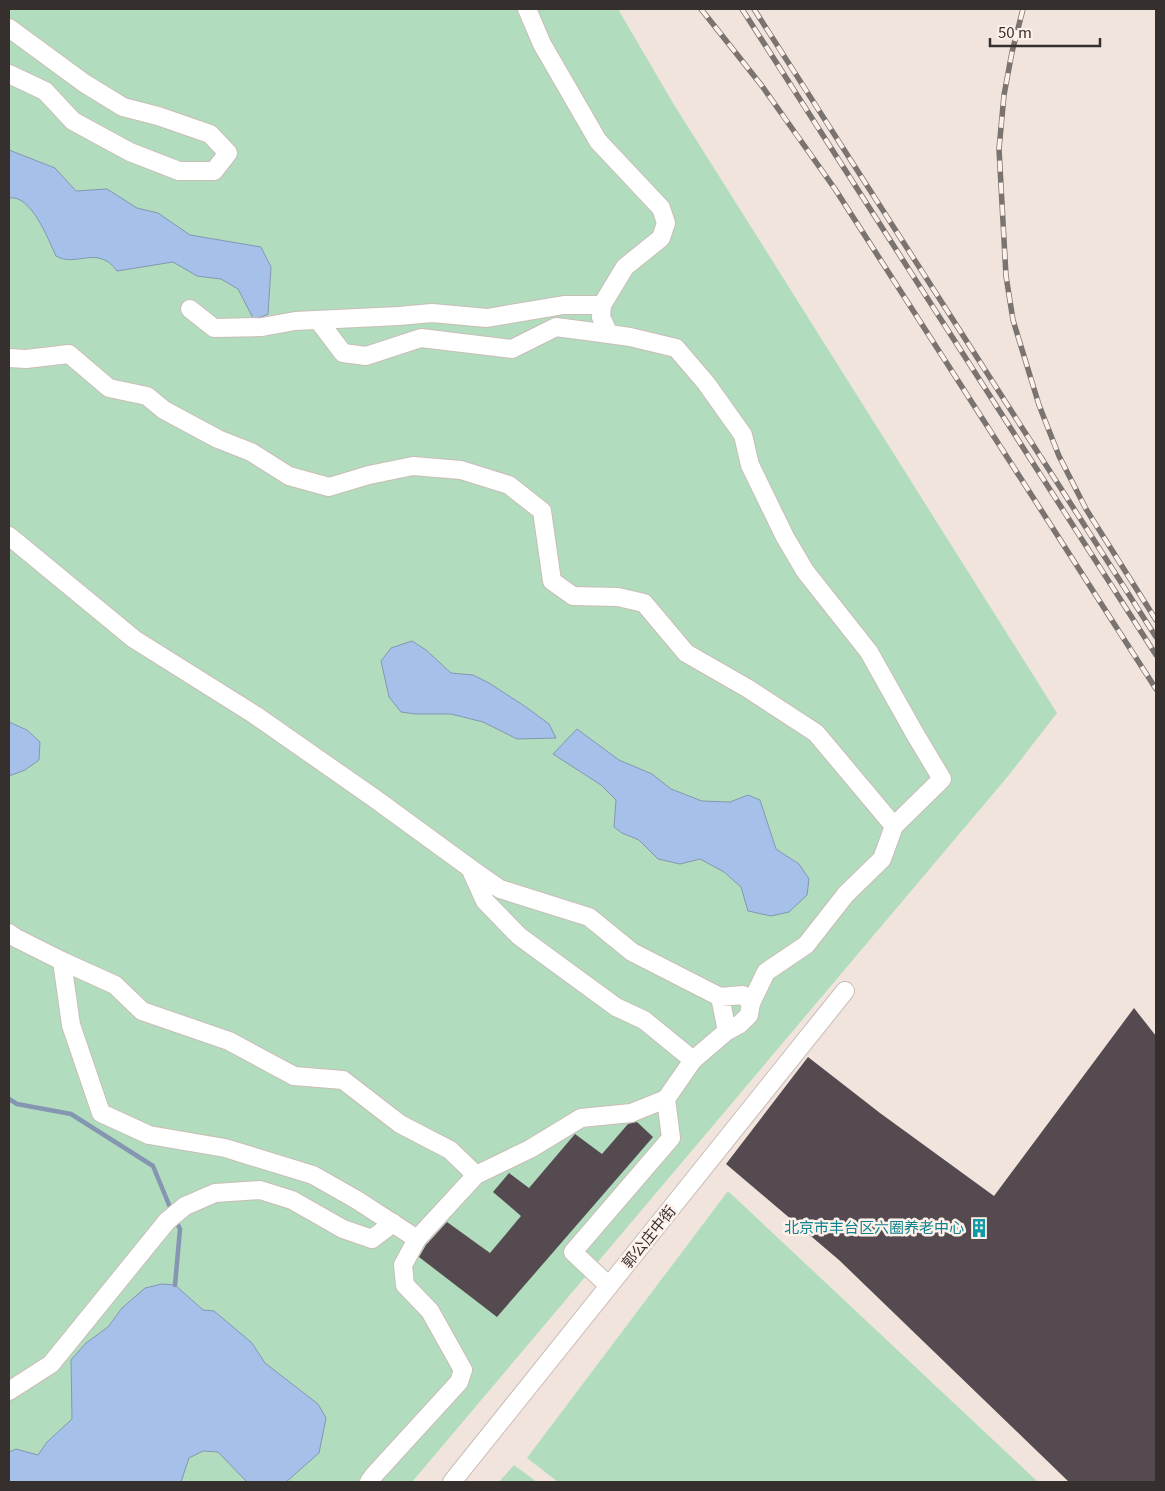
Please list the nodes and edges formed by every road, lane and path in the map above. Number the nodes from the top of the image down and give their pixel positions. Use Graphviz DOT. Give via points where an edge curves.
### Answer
graph roads {
  1 [pos="527,9"];
  2 [pos="9,28"];
  3 [pos="9,74"];
  4 [pos="602,305"];
  5 [pos="190,309"];
  6 [pos="318,320"];
  7 [pos="609,334"];
  8 [pos="9,358"];
  9 [pos="9,536"];
  10 [pos="893,827"];
  11 [pos="470,868"];
  12 [pos="9,933"];
  13 [pos="62,961"];
  14 [pos="845,991"];
  15 [pos="720,997"];
  16 [pos="752,1003"];
  17 [pos="727,1031"];
  18 [pos="693,1060"];
  19 [pos="666,1099"];
  20 [pos="476,1175"];
  21 [pos="393,1223"];
  22 [pos="416,1239"];
  23 [pos="609,1286"];
  24 [pos="9,1391"];
  25 [pos="369,1482"];
  26 [pos="452,1482"];
  1 -- 4 [label="street" via="542,44 598,141 661,208 666,223 661,238 625,266"];
  2 -- 3 [label="street" via="123,107 210,134 228,153 214,171 179,171 130,152 73,121 45,91"];
  4 -- 6 [label="street" via="564,305 487,318 432,313"];
  4 -- 7 [label="street" via="601,317"];
  5 -- 6 [label="street" via="214,328 262,327"];
  6 -- 7 [label="street" via="343,353 366,356 421,338 512,349 556,327"];
  7 -- 10 [label="street" via="676,348 706,383 743,435 750,464 805,571 869,652 942,779"];
  8 -- 10 [label="street" via="69,354 109,388 147,396 164,410 218,439 252,452 289,476 329,487 413,466 461,470 509,485 542,511 552,581 573,596 618,597 644,603 686,654 747,688 816,733"];
  9 -- 11 [label="street" via="134,639 255,715"];
  10 -- 16 [label="street" via="882,859 846,894 806,945 766,972"];
  11 -- 15 [label="street" via="500,889 589,917 632,952"];
  11 -- 18 [label="street" via="485,901 519,936 616,1007 644,1020"];
  12 -- 13 [label="street"];
  13 -- 20 [label="street" via="115,985 142,1011 229,1041 294,1076 343,1080 400,1124 450,1150"];
  13 -- 21 [label="street" via="71,1025 101,1113 149,1135 225,1148 313,1175"];
  14 -- 23 [label="street, 郭公庄中街"];
  15 -- 16 [label="street" via="743,995"];
  15 -- 17 [label="street"];
  16 -- 17 [label="street" via="749,1015"];
  17 -- 18 [label="street"];
  18 -- 19 [label="street"];
  19 -- 20 [label="street" via="631,1113 581,1118 530,1149"];
  19 -- 23 [label="street" via="671,1138 573,1252"];
  20 -- 22 [label="street"];
  21 -- 22 [label="street"];
  21 -- 24 [label="street" via="372,1239 343,1228 292,1200 260,1190 215,1193 185,1206 167,1221 50,1364"];
  22 -- 25 [label="street" via="403,1265 404,1285 430,1311 463,1370 459,1382"];
  23 -- 26 [label="street, 郭公庄中街"];
}
